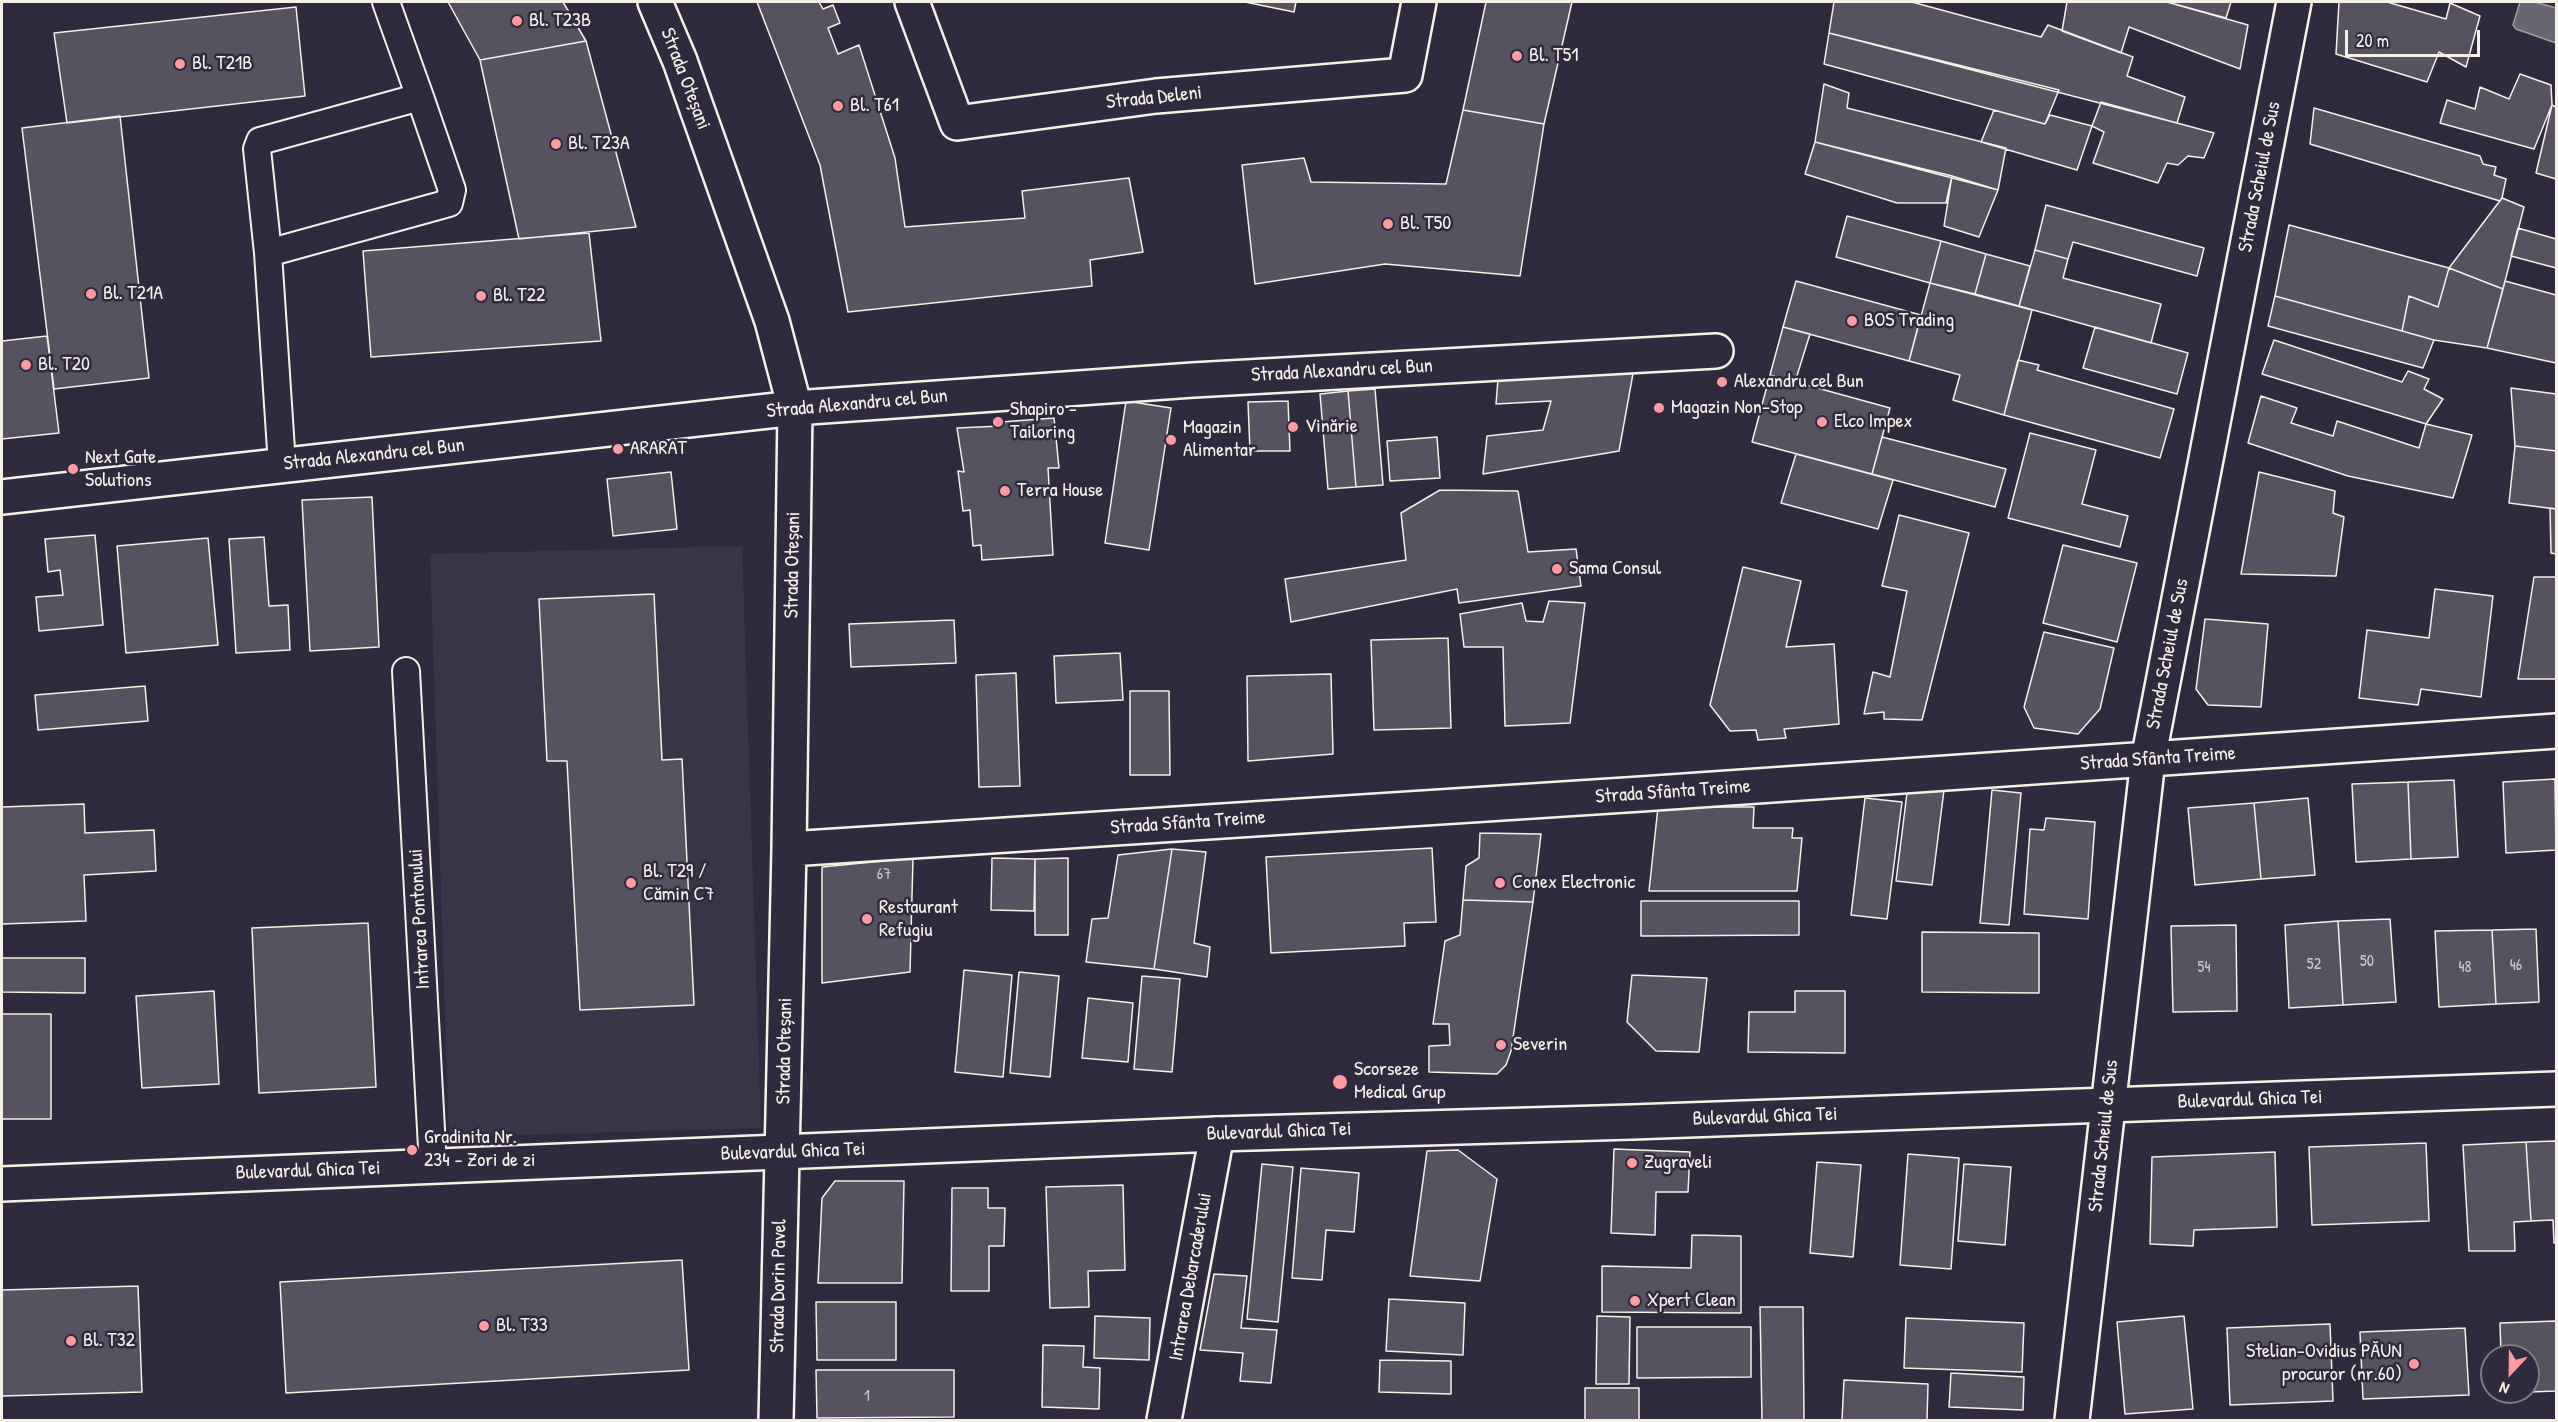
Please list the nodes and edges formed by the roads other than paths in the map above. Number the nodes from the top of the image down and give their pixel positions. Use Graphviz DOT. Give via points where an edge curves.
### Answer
graph roads {
  1 [pos="386,2"];
  2 [pos="655,2"];
  3 [pos="912,2"];
  4 [pos="1419,2"];
  5 [pos="2294,2"];
  6 [pos="420,96"];
  7 [pos="268,253"];
  8 [pos="1716,351"];
  9 [pos="795,408"];
  10 [pos="282,465"];
  11 [pos="2,497"];
  12 [pos="406,671"];
  13 [pos="2556,730"];
  14 [pos="2148,760"];
  15 [pos="789,849"];
  16 [pos="2556,1089"];
  17 [pos="2108,1105"];
  18 [pos="1217,1134"];
  19 [pos="782,1152"];
  20 [pos="433,1166"];
  21 [pos="2,1184"];
  22 [pos="776,1420"];
  23 [pos="1164,1420"];
  24 [pos="2072,1420"];
  1 -- 6 [label="lane"];
  2 -- 9 [label="street, Strada Oteșani" via="772,321"];
  3 -- 4 [label="street, Strada Deleni" via="957,123 1156,96 1405,75"];
  5 -- 14 [label="street, Strada Scheiul de Sus"];
  6 -- 7 [label="lane" via="260,141 257,149"];
  6 -- 7 [label="lane" via="452,190 449,203"];
  7 -- 10 [label="lane"];
  8 -- 9 [label="street, Strada Alexandru cel Bun" via="1205,379"];
  9 -- 10 [label="street, Strada Alexandru cel Bun"];
  9 -- 15 [label="street, Strada Oteșani"];
  10 -- 11 [label="street, Strada Alexandru cel Bun"];
  12 -- 20 [label="lane, Intrarea Pontonului"];
  13 -- 14 [label="street, Strada Sfânta Treime"];
  14 -- 15 [label="street, Strada Sfânta Treime"];
  14 -- 17 [label="street, Strada Scheiul de Sus"];
  15 -- 19 [label="street, Strada Oteșani"];
  16 -- 17 [label="street, Bulevardul Ghica Tei"];
  17 -- 18 [label="street, Bulevardul Ghica Tei"];
  17 -- 24 [label="street, Strada Scheiul de Sus"];
  18 -- 19 [label="street, Bulevardul Ghica Tei"];
  18 -- 23 [label="street, Intrarea Debarcaderului"];
  19 -- 20 [label="street, Bulevardul Ghica Tei"];
  19 -- 22 [label="street, Strada Dorin Pavel"];
  20 -- 21 [label="street, Bulevardul Ghica Tei"];
}
